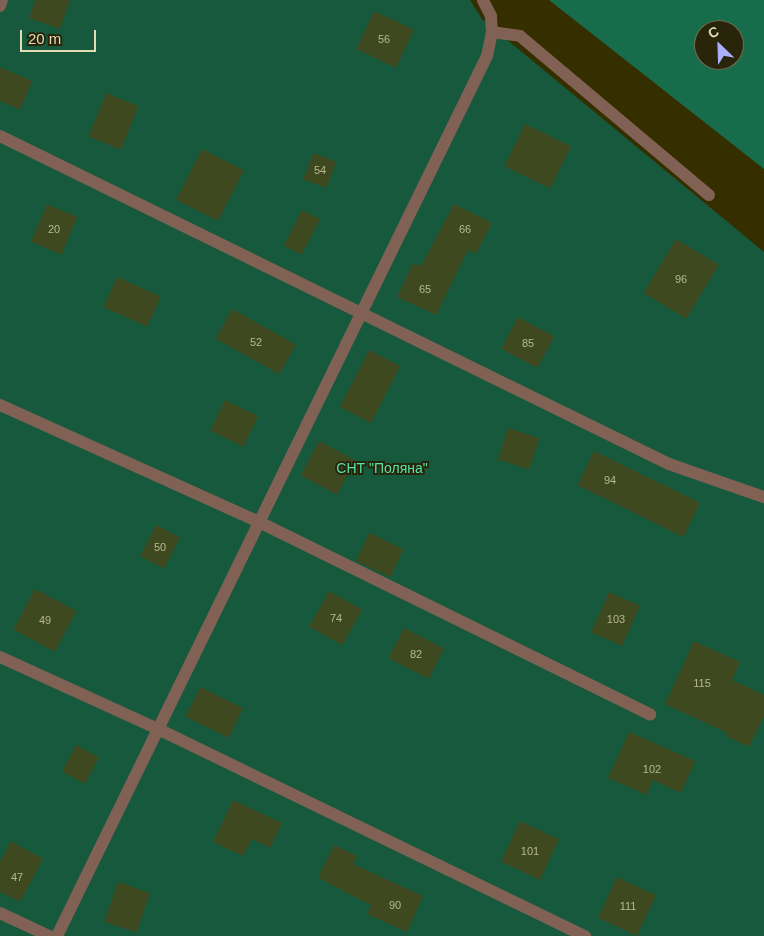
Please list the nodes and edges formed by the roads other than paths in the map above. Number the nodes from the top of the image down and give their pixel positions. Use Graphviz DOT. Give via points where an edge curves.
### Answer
graph roads {
  1 [pos="2,0"];
  2 [pos="483,0"];
  3 [pos="0,6"];
  4 [pos="492,32"];
  5 [pos="0,136"];
  6 [pos="709,195"];
  7 [pos="362,312"];
  8 [pos="0,405"];
  9 [pos="764,497"];
  10 [pos="259,522"];
  11 [pos="0,657"];
  12 [pos="650,714"];
  13 [pos="158,729"];
  14 [pos="0,913"];
  15 [pos="49,936"];
  16 [pos="57,936"];
  17 [pos="585,936"];
  1 -- 3 [label="street"];
  2 -- 4 [label="street" via="491,16"];
  4 -- 6 [label="street" via="520,36"];
  4 -- 7 [label="street" via="487,56"];
  5 -- 7 [label="street"];
  7 -- 9 [label="street" via="669,464"];
  7 -- 10 [label="street"];
  8 -- 10 [label="street"];
  10 -- 12 [label="street"];
  10 -- 13 [label="street"];
  11 -- 13 [label="street"];
  13 -- 16 [label="street"];
  13 -- 17 [label="street"];
  14 -- 15 [label="street"];
}
